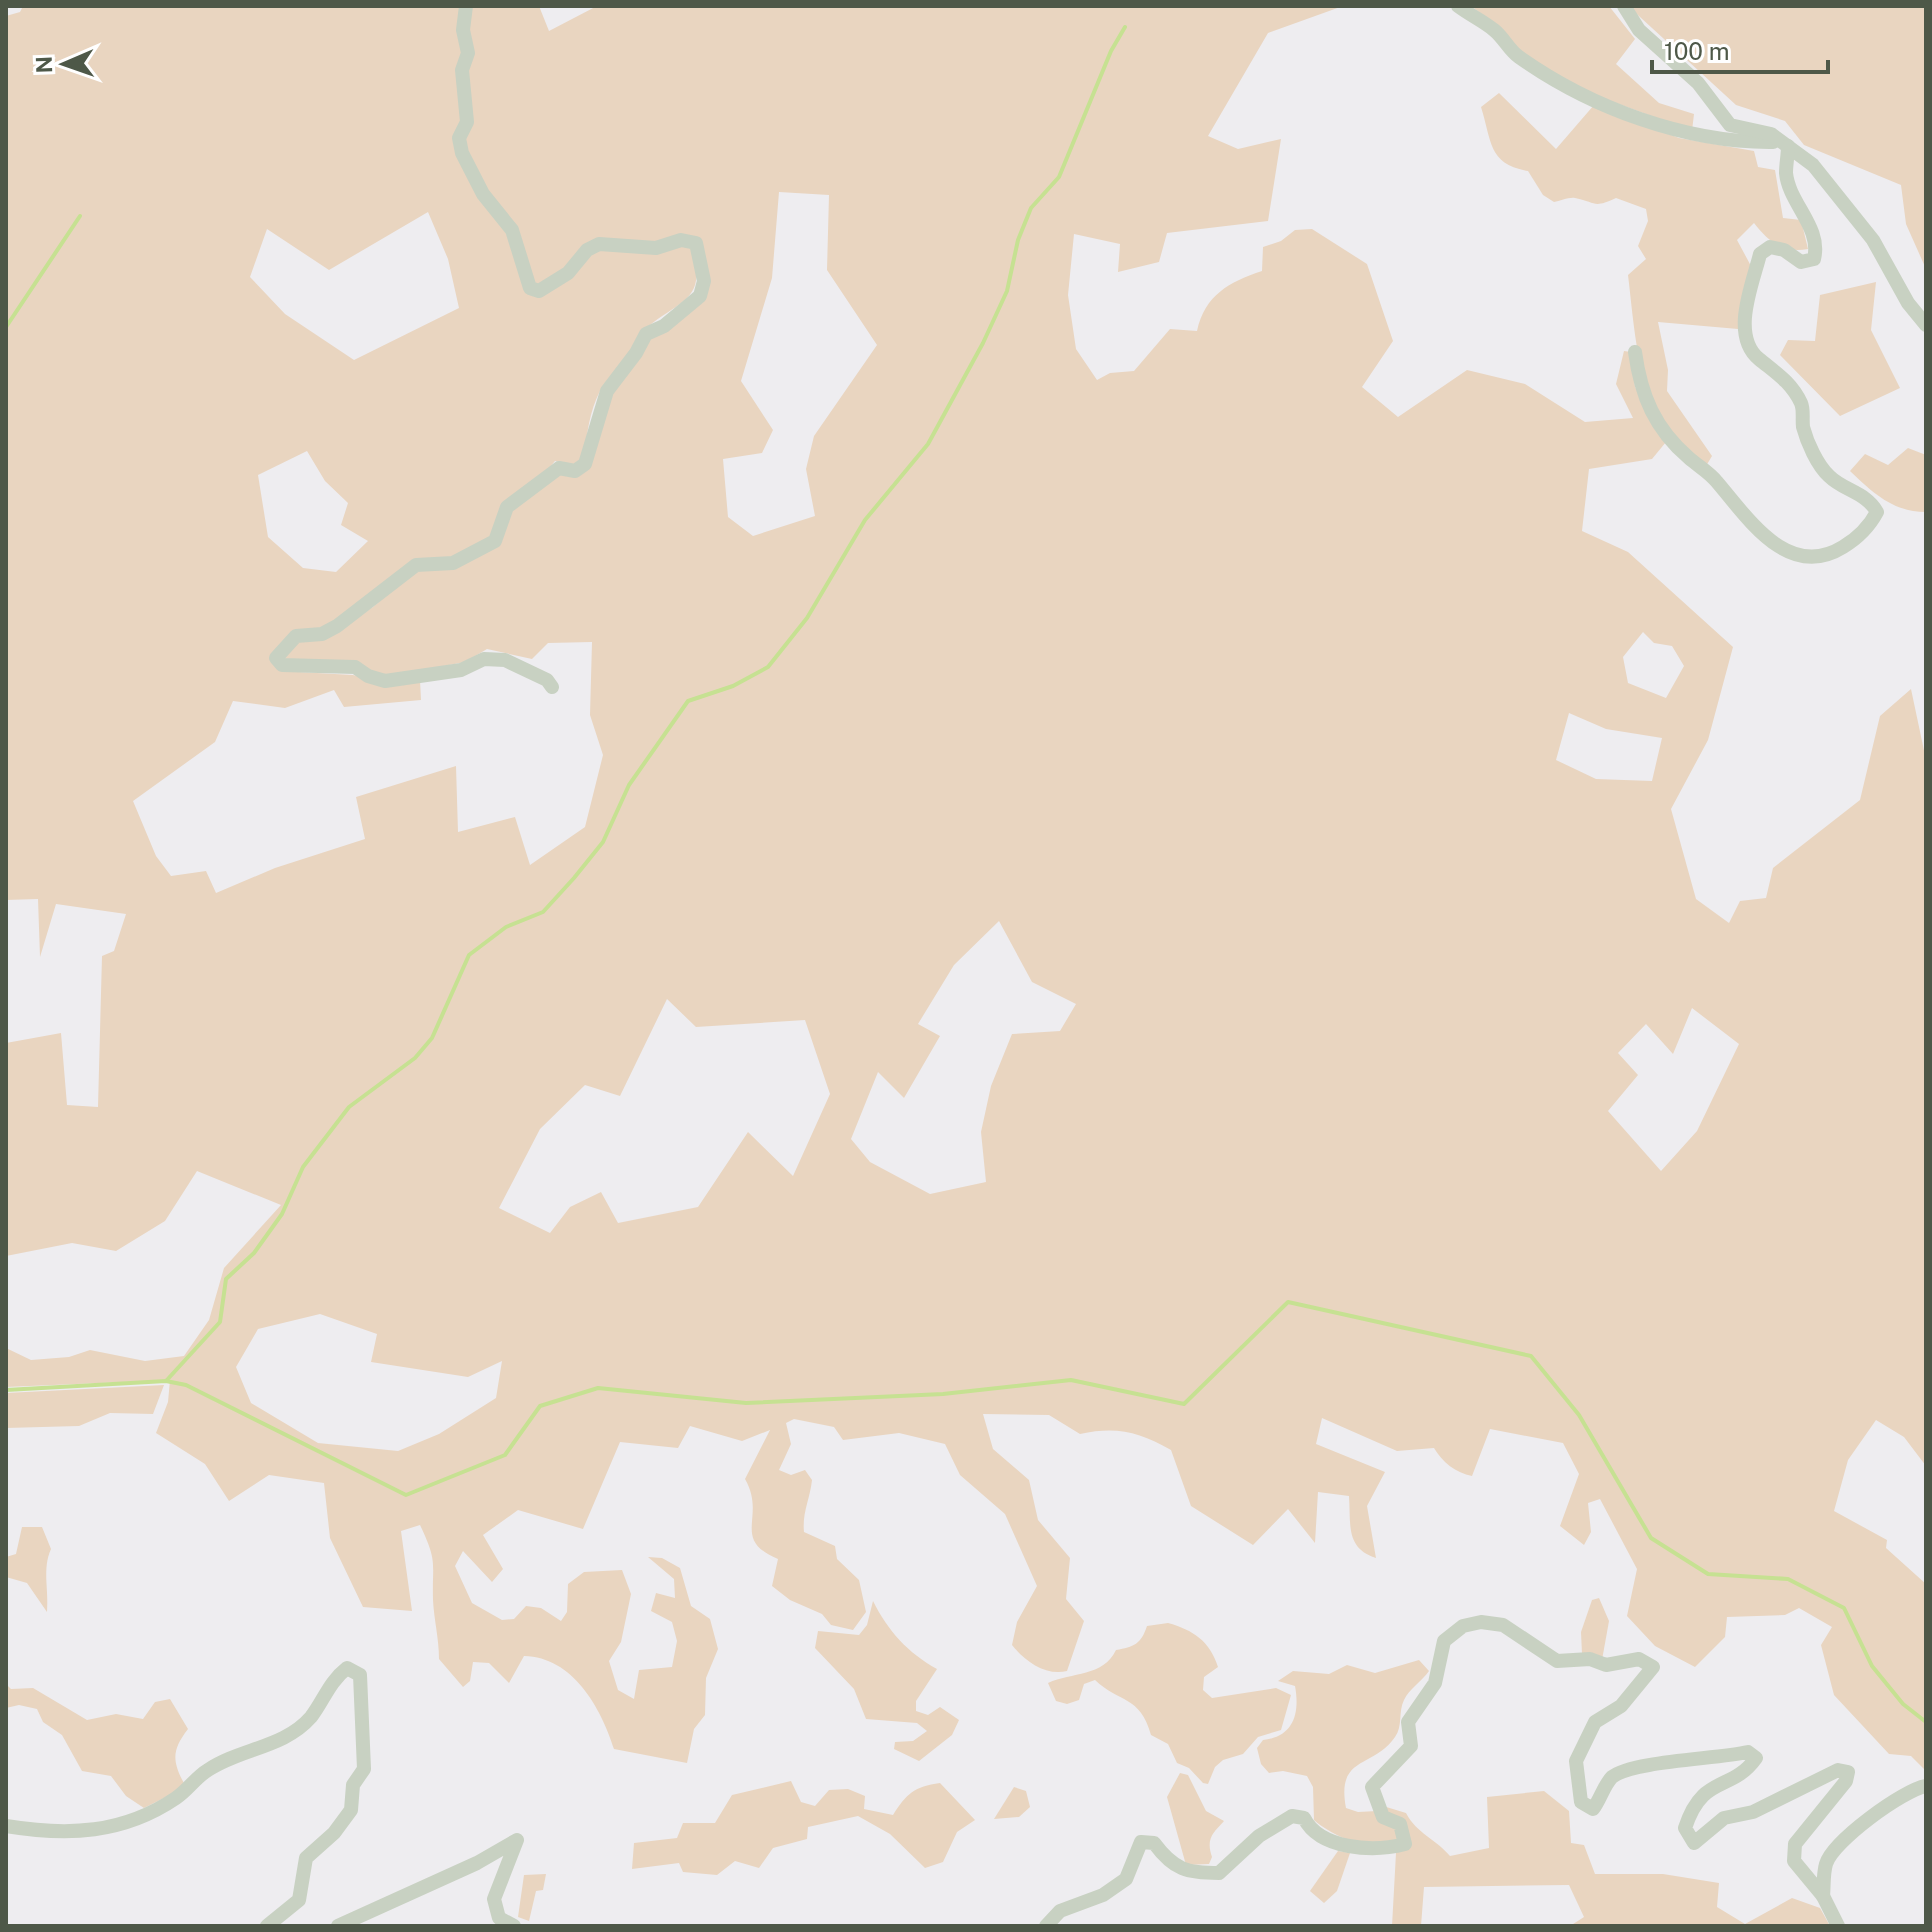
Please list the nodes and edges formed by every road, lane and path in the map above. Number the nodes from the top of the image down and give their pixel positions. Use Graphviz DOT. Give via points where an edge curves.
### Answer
graph roads {
  1 [pos="466,6"];
  2 [pos="1458,6"];
  3 [pos="1624,6"];
  4 [pos="1783,144"];
  5 [pos="1926,325"];
  6 [pos="1635,352"];
  7 [pos="552,687"];
  8 [pos="1926,1786"];
  9 [pos="6,1826"];
  10 [pos="1823,1896"];
  11 [pos="267,1926"];
  12 [pos="338,1926"];
  13 [pos="514,1926"];
  14 [pos="1046,1926"];
  15 [pos="1838,1926"];
  1 -- 7 [label="street" via="463,30 468,53 462,70 467,122 459,138 462,153 483,194 512,230 530,288 539,291 568,273 599,244 656,248 681,240 696,243 704,281 700,296 646,334 607,391 585,464 575,471 559,468 507,507 495,541 453,563 416,565 322,634 296,636 276,658 282,665 355,667 385,681 461,670 484,659 505,660"];
  2 -- 4 [label="street" via="1496,32 1517,56 1597,99 1679,132"];
  3 -- 4 [label="street" via="1639,30 1698,83 1730,125 1771,134"];
  4 -- 5 [label="street" via="1813,165 1873,240"];
  4 -- 6 [label="street" via="1786,175 1813,231 1814,259 1801,262 1770,247 1760,254 1744,329 1756,357 1792,386 1821,466 1872,503 1877,512 1870,525 1831,554 1811,558 1788,553 1741,514 1715,479 1668,439 1650,412"];
  8 -- 10 [label="street" via="1870,1818 1837,1849 1826,1863"];
  9 -- 11 [label="street" via="102,1830 125,1825 180,1796 208,1770 280,1741 311,1716 347,1668 360,1675 364,1769 353,1785 351,1810 306,1858 299,1900"];
  10 -- 14 [label="street" via="1794,1861 1795,1844 1848,1772 1838,1770 1753,1812 1724,1818 1694,1843 1685,1828 1692,1809 1709,1788 1747,1771 1756,1758 1748,1752 1627,1768 1610,1779 1593,1809 1581,1802 1576,1761 1595,1722 1621,1706 1653,1667 1639,1659 1606,1665 1590,1659 1557,1661 1503,1625 1481,1622 1463,1626 1444,1641 1435,1683 1408,1722 1411,1746 1372,1787 1383,1817 1400,1824 1405,1844 1383,1850 1331,1841 1311,1833 1304,1818 1292,1816 1259,1836 1219,1873 1189,1873 1154,1843 1141,1842 1126,1879 1103,1895 1060,1911"];
  10 -- 15 [label="street"];
  12 -- 13 [label="street" via="517,1840 494,1899 499,1918"];
}
